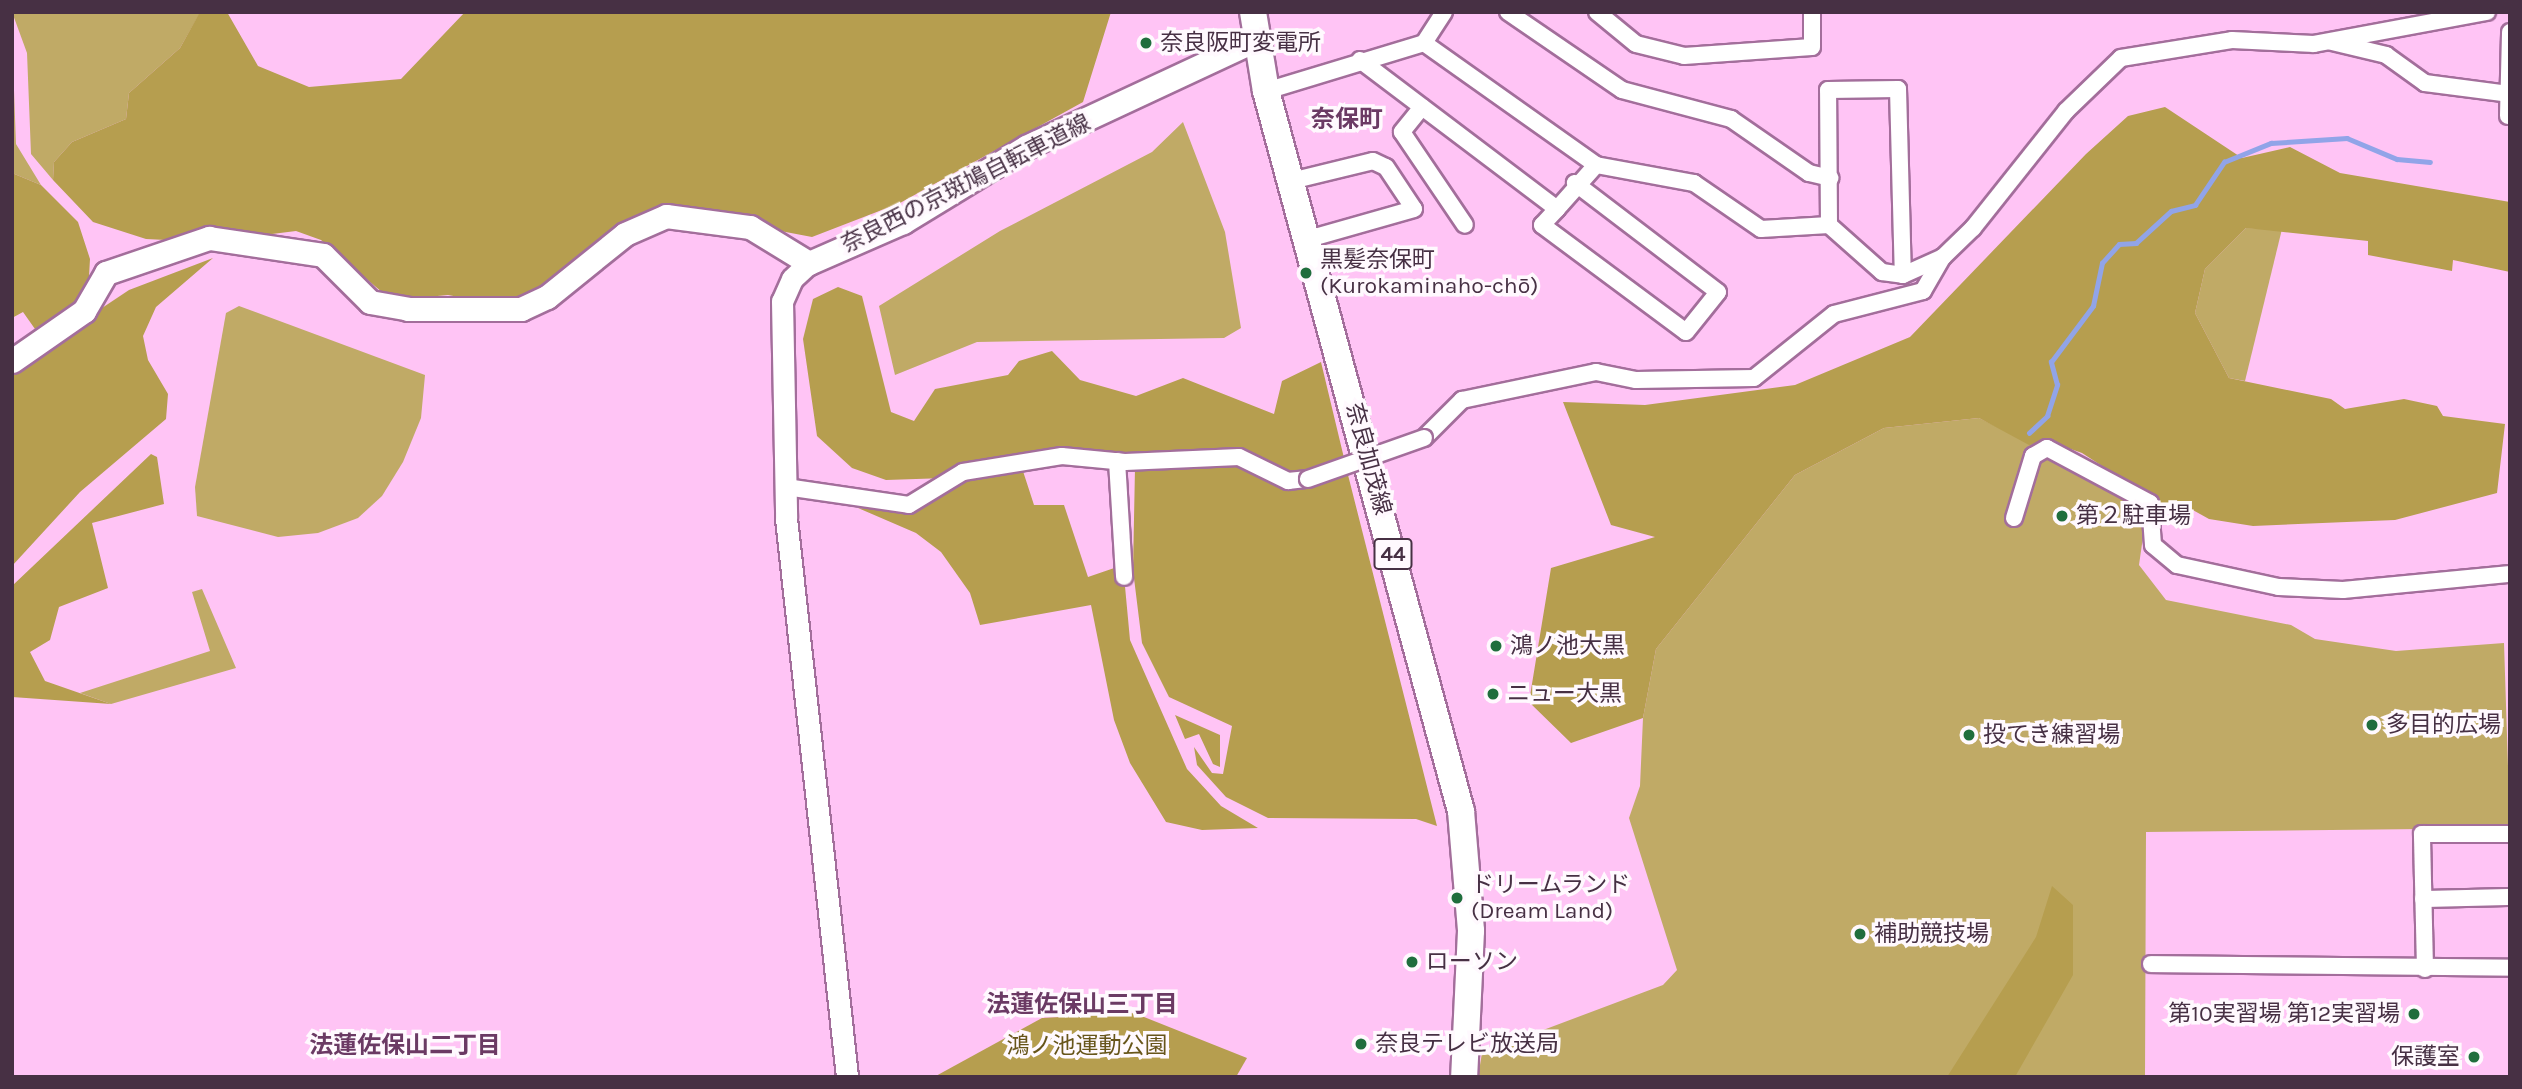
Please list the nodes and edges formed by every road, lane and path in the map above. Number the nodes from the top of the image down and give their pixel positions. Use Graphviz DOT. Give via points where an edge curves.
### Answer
graph roads {
  1 [pos="1253,12"];
  2 [pos="1444,12"];
  3 [pos="1508,12"];
  4 [pos="1597,12"];
  5 [pos="1812,12"];
  6 [pos="2487,12"];
  7 [pos="2510,32"];
  8 [pos="1255,40"];
  9 [pos="2330,41"];
  10 [pos="1424,43"];
  11 [pos="1360,60"];
  12 [pos="1266,91"];
  13 [pos="2509,94"];
  14 [pos="1422,107"];
  15 [pos="2508,116"];
  16 [pos="1597,165"];
  17 [pos="1830,178"];
  18 [pos="1291,181"];
  19 [pos="1574,183"];
  20 [pos="1557,209"];
  21 [pos="1465,225"];
  22 [pos="1829,225"];
  23 [pos="1308,239"];
  24 [pos="1943,257"];
  25 [pos="809,263"];
  26 [pos="1903,275"];
  27 [pos="12,361"];
  28 [pos="1116,461"];
  29 [pos="786,487"];
  30 [pos="2014,518"];
  31 [pos="2510,574"];
  32 [pos="1124,577"];
  33 [pos="2510,834"];
  34 [pos="2510,897"];
  35 [pos="2423,899"];
  36 [pos="2151,964"];
  37 [pos="2510,968"];
  38 [pos="2425,969"];
  39 [pos="847,1077"];
  40 [pos="1464,1077"];
  1 -- 8 [label="main road, 奈良加茂線 / 44"];
  2 -- 10 [label="street"];
  3 -- 17 [label="street" via="1622,90 1731,118 1809,173"];
  4 -- 5 [label="street" via="1636,44 1684,56 1812,47"];
  6 -- 9 [label="street"];
  7 -- 13 [label="street"];
  8 -- 12 [label="main road, 奈良加茂線 / 44"];
  8 -- 25 [label="main road, 奈良西の京斑鳩自転車道線" via="1026,147 903,222"];
  9 -- 13 [label="street" via="2386,55 2425,83"];
  9 -- 24 [label="street" via="2232,40 2121,58 2066,111"];
  10 -- 11 [label="street"];
  10 -- 16 [label="street"];
  11 -- 12 [label="street"];
  11 -- 14 [label="street"];
  12 -- 18 [label="main road, 奈良加茂線 / 44"];
  13 -- 15 [label="street"];
  14 -- 20 [label="street"];
  14 -- 21 [label="street" via="1402,132"];
  16 -- 19 [label="street"];
  16 -- 22 [label="street" via="1694,183 1761,229"];
  17 -- 22 [label="street"];
  17 -- 26 [label="street" via="1828,90 1898,89"];
  18 -- 23 [label="main road, 奈良加茂線 / 44"];
  18 -- 23 [label="street" via="1373,160 1386,167 1415,209"];
  19 -- 20 [label="street"];
  19 -- 20 [label="street" via="1717,292 1686,332 1542,225"];
  22 -- 26 [label="street" via="1882,272"];
  23 -- 40 [label="main road, 奈良加茂線 / 44" via="1461,811 1471,931"];
  24 -- 26 [label="street"];
  24 -- 28 [label="street, bridge" via="1923,291 1834,314 1754,378 1636,380 1597,372 1462,400 1424,438 1308,479 1287,481 1239,457"];
  25 -- 27 [label="main road" via="750,227 666,216 625,234 547,297 522,309 408,309 370,302 323,255 209,238 106,273 84,311"];
  25 -- 29 [label="street" via="792,279 782,301"];
  28 -- 29 [label="street" via="1062,456 990,465 963,472 909,505"];
  28 -- 32 [label="street"];
  29 -- 39 [label="street"];
  30 -- 31 [label="street" via="2032,456 2047,448 2150,503 2153,545 2178,565 2279,587 2343,590"];
  33 -- 35 [label="street" via="2422,834"];
  34 -- 35 [label="street"];
  35 -- 38 [label="street"];
  36 -- 38 [label="street"];
  37 -- 38 [label="street"];
}
